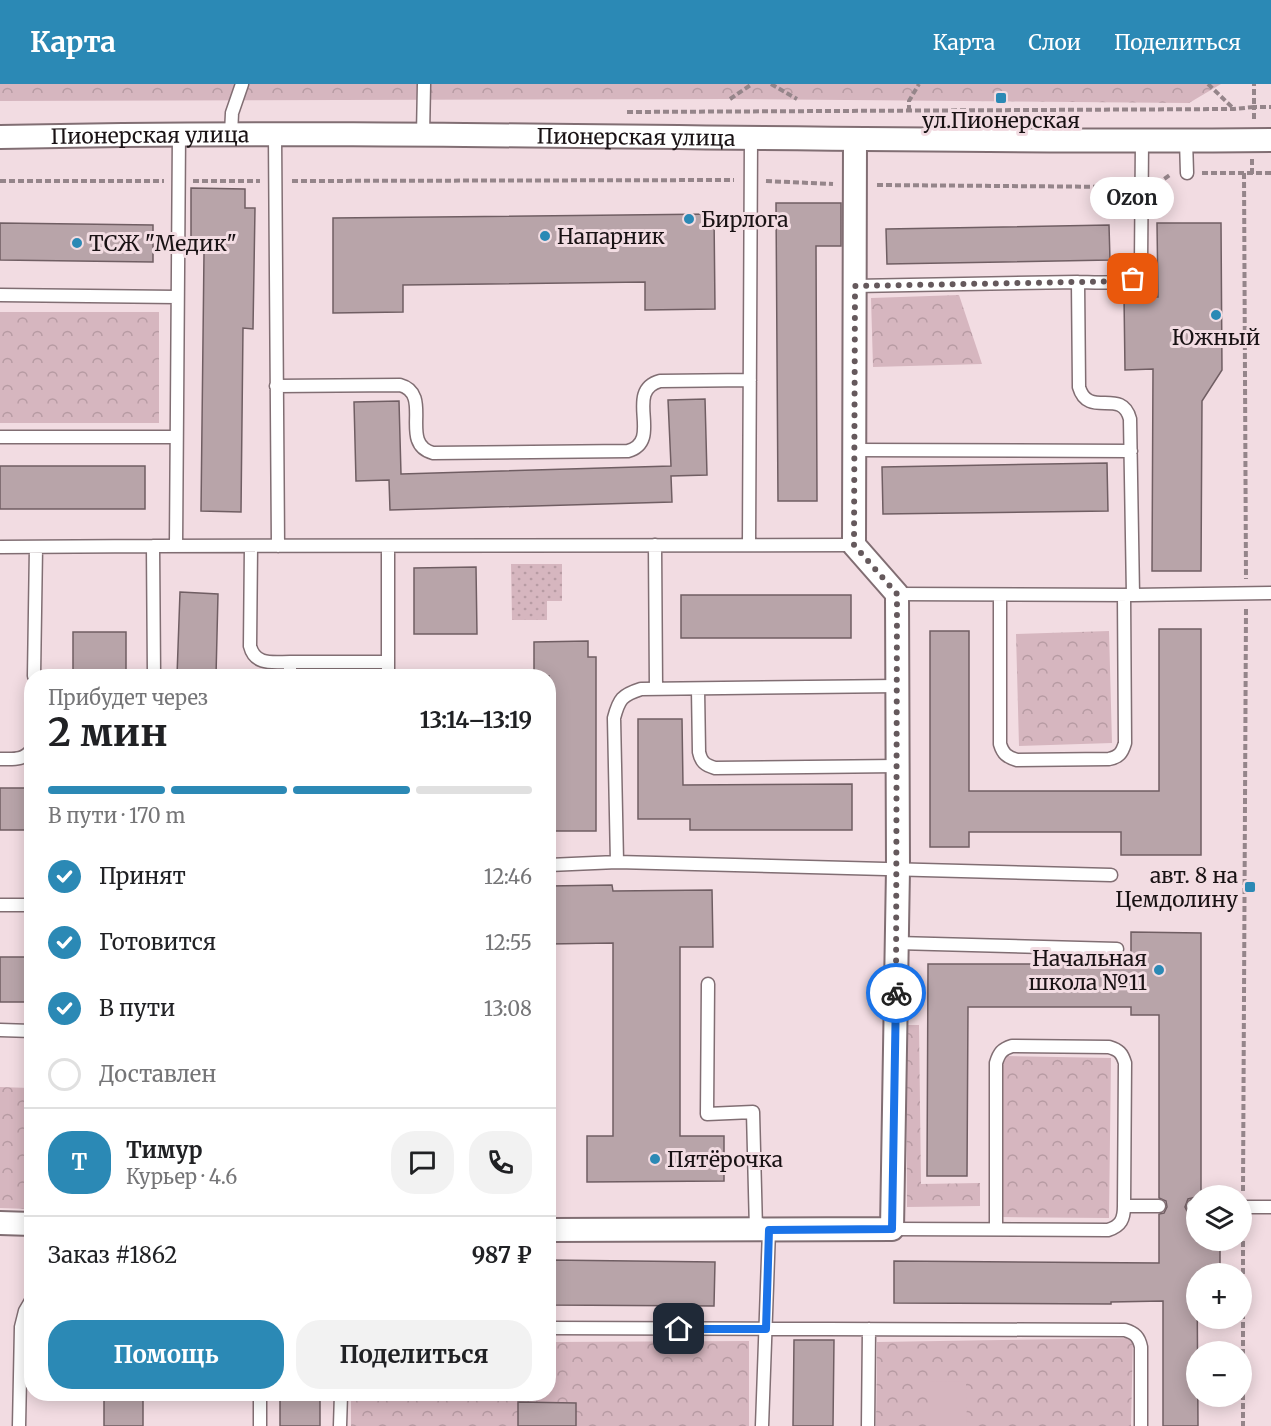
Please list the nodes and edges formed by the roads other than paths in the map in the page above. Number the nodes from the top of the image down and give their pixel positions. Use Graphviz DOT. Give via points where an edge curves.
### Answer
graph roads {
  1 [pos="242,84"];
  2 [pos="424,84"];
  3 [pos="179,134"];
  4 [pos="231,134"];
  5 [pos="423,135"];
  6 [pos="275,136"];
  7 [pos="0,137"];
  8 [pos="751,137"];
  9 [pos="855,139"];
  10 [pos="1142,140"];
  11 [pos="1186,140"];
  12 [pos="1271,140"];
  13 [pos="1186,173"];
  14 [pos="1078,282"];
  15 [pos="855,286"];
  16 [pos="0,295"];
  17 [pos="177,297"];
  18 [pos="750,380"];
  19 [pos="276,386"];
  20 [pos="0,437"];
  21 [pos="176,437"];
  22 [pos="854,450"];
  23 [pos="1131,451"];
  24 [pos="655,545"];
  25 [pos="749,545"];
  26 [pos="854,545"];
  27 [pos="153,546"];
  28 [pos="176,546"];
  29 [pos="251,546"];
  30 [pos="278,546"];
  31 [pos="388,546"];
  32 [pos="36,547"];
  33 [pos="0,548"];
  34 [pos="1271,593"];
  35 [pos="897,594"];
  36 [pos="1000,595"];
  37 [pos="1128,595"];
  38 [pos="290,662"];
  39 [pos="388,662"];
  40 [pos="34,669"];
  41 [pos="154,669"];
  42 [pos="290,669"];
  43 [pos="388,669"];
  44 [pos="898,686"];
  45 [pos="656,689"];
  46 [pos="698,689"];
  47 [pos="24,757"];
  48 [pos="0,759"];
  49 [pos="898,766"];
  50 [pos="617,862"];
  51 [pos="556,865"];
  52 [pos="898,869"];
  53 [pos="1111,875"];
  54 [pos="0,905"];
  55 [pos="24,905"];
  56 [pos="897,943"];
  57 [pos="1117,949"];
  58 [pos="708,984"];
  59 [pos="24,1029"];
  60 [pos="0,1030"];
  61 [pos="1124,1206"];
  62 [pos="1159,1206"];
  63 [pos="1252,1206"];
  64 [pos="1271,1207"];
  65 [pos="0,1224"];
  66 [pos="24,1224"];
  67 [pos="892,1229"];
  68 [pos="996,1229"];
  69 [pos="556,1230"];
  70 [pos="763,1230"];
  71 [pos="556,1328"];
  72 [pos="766,1329"];
  73 [pos="869,1329"];
  74 [pos="24,1355"];
  75 [pos="260,1401"];
  76 [pos="341,1401"];
  77 [pos="19,1426"];
  78 [pos="260,1426"];
  79 [pos="340,1426"];
  80 [pos="762,1426"];
  81 [pos="868,1426"];
  82 [pos="1141,1426"];
  1 -- 4 [label="lane" via="232,113"];
  2 -- 5 [label="lane"];
  3 -- 4 [label="street, Пионерская улица"];
  3 -- 7 [label="street, Пионерская улица"];
  3 -- 17 [label="lane"];
  4 -- 6 [label="street, Пионерская улица"];
  5 -- 6 [label="street, Пионерская улица"];
  5 -- 8 [label="street, Пионерская улица"];
  6 -- 19 [label="lane"];
  8 -- 9 [label="street, Пионерская улица"];
  8 -- 18 [label="lane"];
  9 -- 10 [label="street, Пионерская улица"];
  9 -- 15 [label="street"];
  10 -- 11 [label="street, Пионерская улица"];
  10 -- 14 [label="lane" via="1139,273 1125,281"];
  11 -- 12 [label="street, Пионерская улица"];
  11 -- 13 [label="lane"];
  14 -- 15 [label="lane"];
  14 -- 23 [label="lane" via="1082,395 1088,401 1122,405 1128,411"];
  15 -- 22 [label="street"];
  16 -- 17 [label="lane"];
  17 -- 21 [label="lane"];
  18 -- 19 [label="lane" via="651,383 645,389 642,443 628,452 433,453 418,445 416,401 408,387"];
  18 -- 25 [label="lane"];
  19 -- 30 [label="lane"];
  20 -- 21 [label="lane"];
  21 -- 28 [label="lane"];
  22 -- 23 [label="lane"];
  22 -- 26 [label="street"];
  23 -- 37 [label="lane"];
  24 -- 25 [label="lane"];
  24 -- 31 [label="lane"];
  24 -- 45 [label="lane"];
  25 -- 26 [label="lane"];
  26 -- 35 [label="street"];
  27 -- 28 [label="lane"];
  27 -- 32 [label="lane"];
  27 -- 41 [label="lane"];
  28 -- 29 [label="lane"];
  29 -- 30 [label="lane"];
  29 -- 38 [label="lane" via="252,654 266,662"];
  30 -- 31 [label="lane"];
  31 -- 39 [label="lane"];
  32 -- 33 [label="lane"];
  32 -- 40 [label="lane"];
  34 -- 37 [label="lane"];
  35 -- 36 [label="lane"];
  35 -- 44 [label="street"];
  36 -- 37 [label="lane"];
  36 -- 37 [label="lane" via="1000,744 1008,758 1017,760 1109,759 1123,751"];
  38 -- 39 [label="lane"];
  38 -- 42 [label="lane"];
  39 -- 43 [label="lane"];
  44 -- 46 [label="lane"];
  44 -- 49 [label="street"];
  45 -- 46 [label="lane"];
  45 -- 50 [label="lane" via="629,693 619,702 614,718"];
  46 -- 49 [label="lane" via="699,752 707,766"];
  47 -- 48 [label="lane"];
  49 -- 52 [label="street"];
  50 -- 51 [label="lane"];
  50 -- 52 [label="lane"];
  52 -- 53 [label="lane"];
  52 -- 56 [label="street"];
  54 -- 55 [label="lane"];
  56 -- 57 [label="lane"];
  56 -- 67 [label="street"];
  58 -- 70 [label="lane" via="707,1114 753,1112"];
  59 -- 60 [label="lane"];
  61 -- 62 [label="lane"];
  61 -- 68 [label="lane" via="1122,1221 1108,1230"];
  61 -- 68 [label="lane" via="1123,1055 1109,1047 1012,1047 1004,1049 996,1063"];
  63 -- 64 [label="lane"];
  65 -- 66 [label="street"];
  67 -- 68 [label="lane"];
  67 -- 70 [label="street"];
  69 -- 70 [label="street"];
  70 -- 72 [label="lane"];
  71 -- 72 [label="lane"];
  72 -- 73 [label="lane"];
  72 -- 80 [label="lane"];
  73 -- 81 [label="lane"];
  73 -- 82 [label="lane" via="1133,1332 1141,1347"];
  74 -- 77 [label="lane"];
  75 -- 78 [label="lane"];
  76 -- 79 [label="lane"];
}
